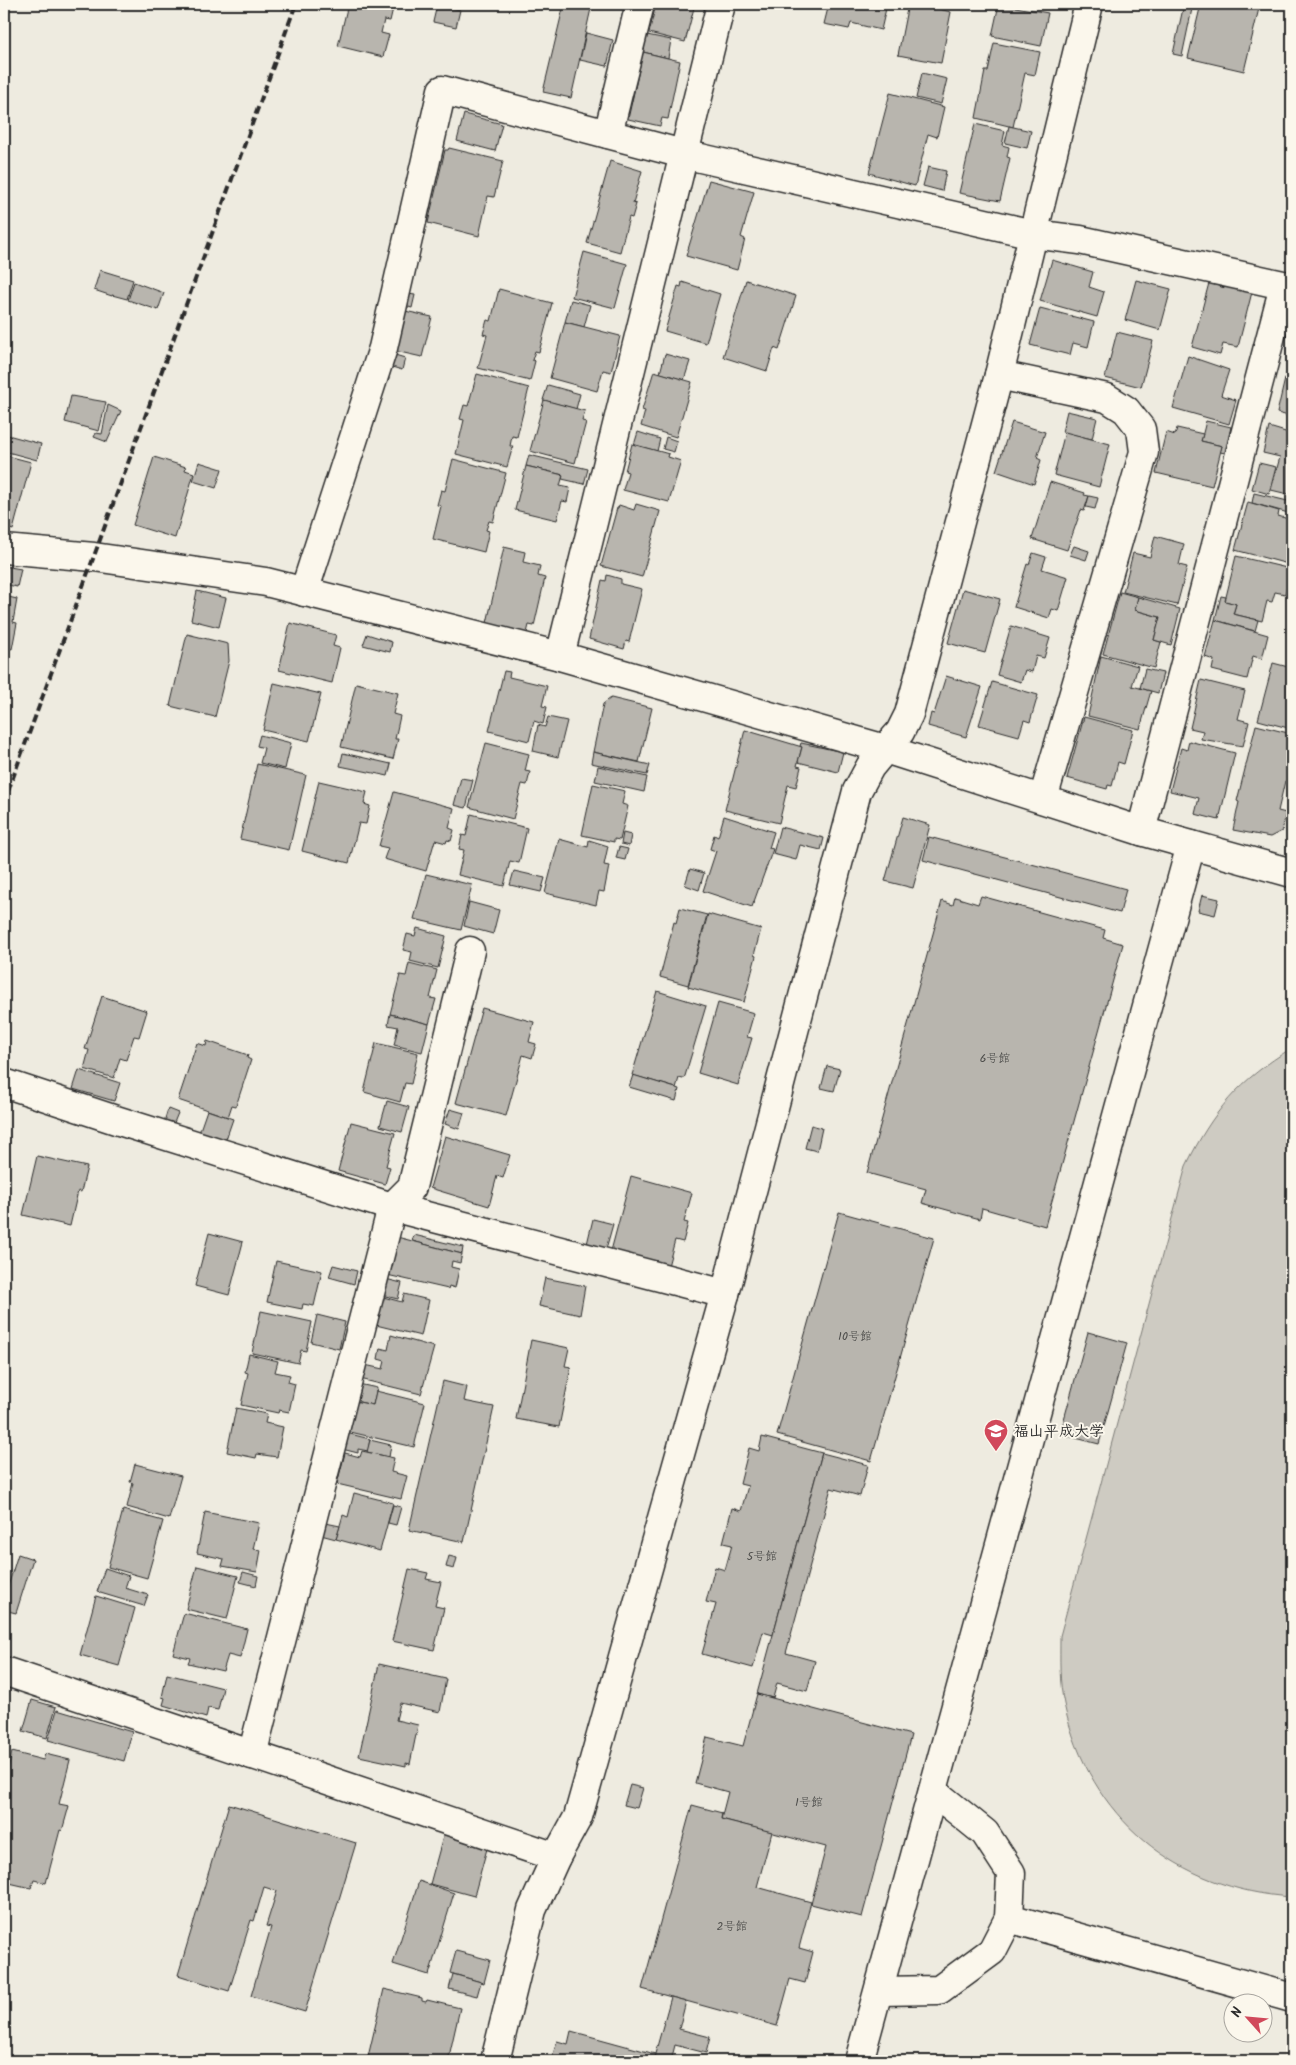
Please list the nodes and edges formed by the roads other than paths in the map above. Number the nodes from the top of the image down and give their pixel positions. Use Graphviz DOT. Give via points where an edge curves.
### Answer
graph roads {
  1 [pos="640,4"];
  2 [pos="721,4"];
  3 [pos="1089,4"];
  4 [pos="608,134"];
  5 [pos="683,154"];
  6 [pos="1033,234"];
  7 [pos="1288,286"];
  8 [pos="999,375"];
  9 [pos="4,548"];
  10 [pos="304,592"];
  11 [pos="560,656"];
  12 [pos="886,749"];
  13 [pos="1043,800"];
  14 [pos="1141,831"];
  15 [pos="1191,845"];
  16 [pos="1292,873"];
  17 [pos="470,951"];
  18 [pos="4,1083"];
  19 [pos="392,1207"];
  20 [pos="726,1294"];
  21 [pos="4,1671"];
  22 [pos="252,1756"];
  23 [pos="933,1791"];
  24 [pos="556,1857"];
  25 [pos="1009,1918"];
  26 [pos="879,1991"];
  27 [pos="1292,1998"];
  28 [pos="495,2061"];
  29 [pos="859,2061"];
  1 -- 4 [label="street"];
  2 -- 5 [label="street"];
  3 -- 6 [label="street"];
  4 -- 5 [label="street"];
  4 -- 10 [label="street" via="442,90 382,348"];
  5 -- 6 [label="street"];
  5 -- 11 [label="street"];
  6 -- 7 [label="street" via="1080,240"];
  6 -- 8 [label="street"];
  7 -- 14 [label="street"];
  8 -- 12 [label="street" via="909,714"];
  8 -- 13 [label="street" via="1107,398 1126,410 1141,429 1144,452"];
  9 -- 10 [label="street" via="94,557 266,582"];
  10 -- 11 [label="street"];
  11 -- 12 [label="street"];
  12 -- 13 [label="street"];
  12 -- 20 [label="street" via="870,767 857,791"];
  13 -- 14 [label="street"];
  14 -- 15 [label="street"];
  15 -- 16 [label="street"];
  15 -- 23 [label="street"];
  17 -- 19 [label="street" via="412,1187"];
  18 -- 19 [label="street"];
  19 -- 20 [label="street"];
  19 -- 22 [label="street"];
  20 -- 24 [label="street" via="578,1817"];
  21 -- 22 [label="street"];
  22 -- 24 [label="street"];
  23 -- 25 [label="street" via="985,1833 1011,1873"];
  23 -- 26 [label="street"];
  24 -- 28 [label="street" via="532,1910"];
  25 -- 26 [label="street" via="992,1951 939,1990"];
  25 -- 27 [label="street"];
  26 -- 29 [label="street"];
}
